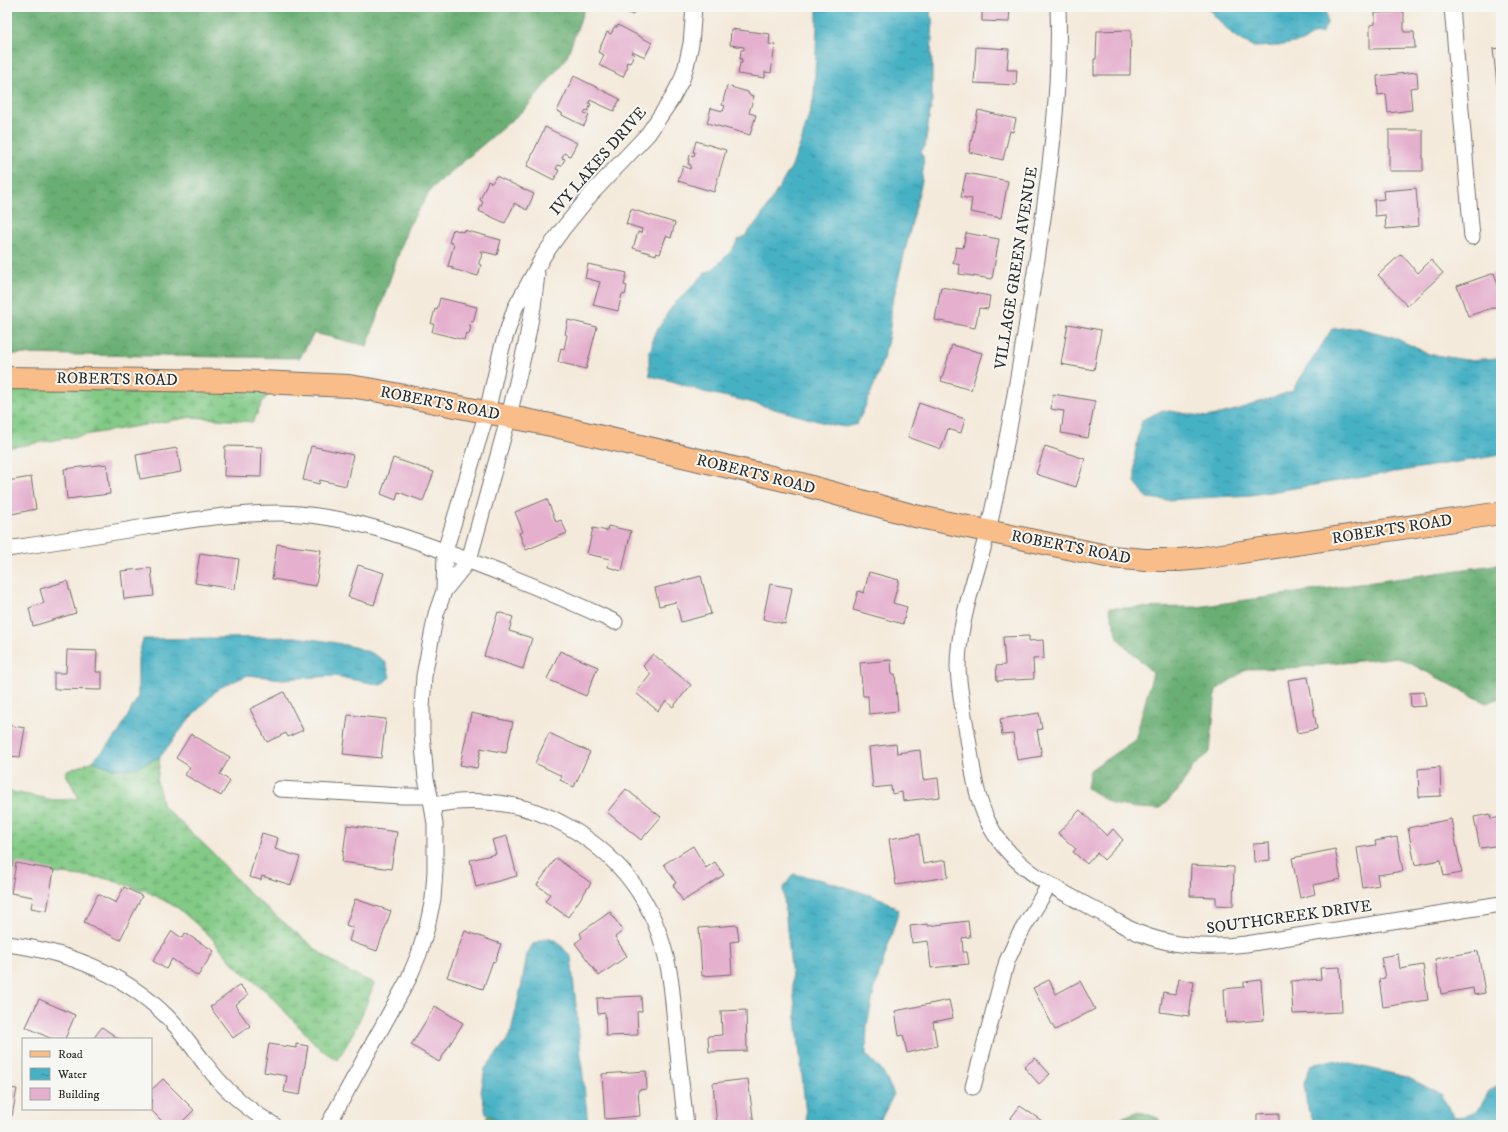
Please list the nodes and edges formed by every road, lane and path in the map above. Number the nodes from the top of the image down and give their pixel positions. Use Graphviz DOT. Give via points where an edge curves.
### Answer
graph roads {
  1 [pos="694,7"];
  2 [pos="1058,7"];
  3 [pos="1452,7"];
  4 [pos="1472,237"];
  5 [pos="538,267"];
  6 [pos="7,378"];
  7 [pos="487,412"];
  8 [pos="509,416"];
  9 [pos="1501,513"];
  10 [pos="988,531"];
  11 [pos="7,549"];
  12 [pos="445,551"];
  13 [pos="469,560"];
  14 [pos="444,591"];
  15 [pos="615,622"];
  16 [pos="280,789"];
  17 [pos="431,801"];
  18 [pos="1049,885"];
  19 [pos="1501,904"];
  20 [pos="7,944"];
  21 [pos="973,1087"];
  22 [pos="274,1125"];
  23 [pos="328,1125"];
  24 [pos="686,1125"];
  1 -- 5 [label="street, IVY LAKES DRIVE" via="694,22 687,59 682,79 671,100 648,134 572,216"];
  2 -- 10 [label="street, VILLAGE GREEN AVENUE" via="1054,136 1020,367"];
  3 -- 4 [label="street"];
  5 -- 7 [label="street, IVY LAKES DRIVE" via="515,308 502,347"];
  5 -- 8 [label="street, IVY LAKES DRIVE" via="533,307"];
  6 -- 7 [label="main road, ROBERTS ROAD" via="236,381 349,386"];
  7 -- 8 [label="main road, ROBERTS ROAD"];
  7 -- 12 [label="street, IVY LAKES DRIVE"];
  8 -- 10 [label="main road, ROBERTS ROAD" via="801,484 915,516"];
  8 -- 13 [label="street, IVY LAKES DRIVE"];
  9 -- 10 [label="main road, ROBERTS ROAD" via="1179,560 1111,557"];
  10 -- 18 [label="street, SOUTHCREEK DRIVE" via="967,610 959,661 960,686 975,788 989,824 1001,842 1016,860"];
  11 -- 12 [label="street" via="207,518 281,513 354,523"];
  12 -- 13 [label="street"];
  12 -- 14 [label="street, IVY LAKES DRIVE"];
  13 -- 14 [label="street"];
  13 -- 15 [label="street"];
  14 -- 17 [label="street" via="436,614 424,676 422,708 426,779"];
  16 -- 17 [label="street" via="402,796"];
  17 -- 23 [label="street" via="435,824 435,878 433,899 419,954 408,980"];
  17 -- 24 [label="street" via="469,800 516,806 541,814 574,830 599,847 633,882 652,916 662,940 668,966"];
  18 -- 19 [label="street, SOUTHCREEK DRIVE" via="1132,930 1177,944 1200,947 1246,944"];
  18 -- 21 [label="street" via="1007,961"];
  20 -- 22 [label="street" via="64,955 110,975 135,990 174,1024 223,1085 243,1104"];
}
